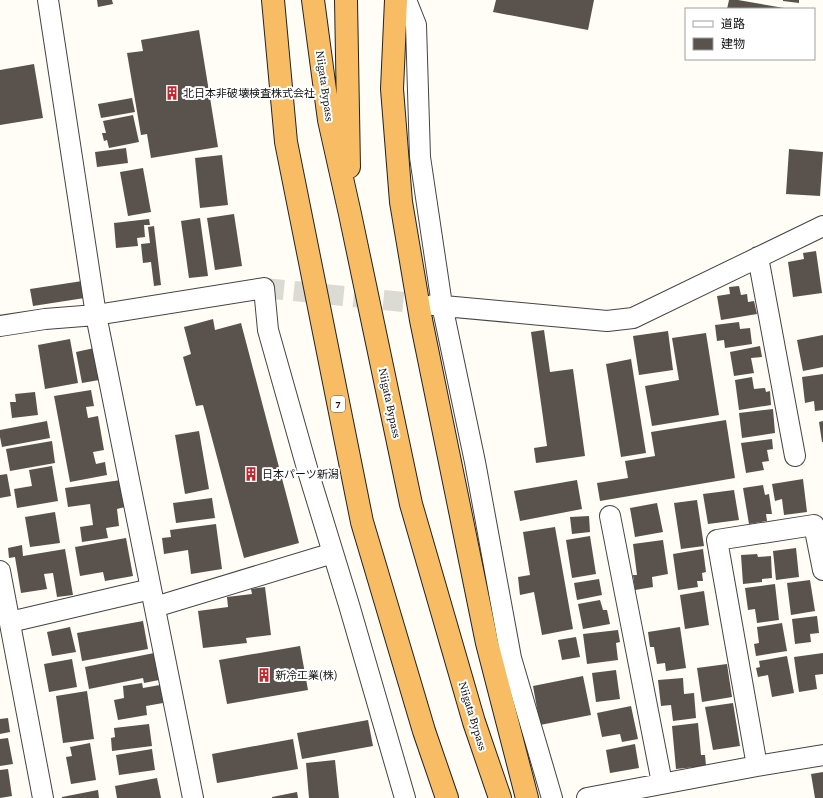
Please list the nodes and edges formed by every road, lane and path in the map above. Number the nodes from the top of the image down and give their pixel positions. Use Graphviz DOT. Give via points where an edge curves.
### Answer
graph roads {
  1 [pos="48,0"];
  2 [pos="273,0"];
  3 [pos="313,0"];
  4 [pos="346,0"];
  5 [pos="396,0"];
  6 [pos="406,0"];
  7 [pos="350,214"];
  8 [pos="823,226"];
  9 [pos="758,257"];
  10 [pos="437,305"];
  11 [pos="96,315"];
  12 [pos="0,326"];
  13 [pos="795,456"];
  14 [pos="610,516"];
  15 [pos="333,554"];
  16 [pos="823,570"];
  17 [pos="0,571"];
  18 [pos="153,598"];
  19 [pos="10,622"];
  20 [pos="823,755"];
  21 [pos="757,766"];
  22 [pos="662,783"];
  23 [pos="43,798"];
  24 [pos="193,798"];
  25 [pos="405,798"];
  26 [pos="447,798"];
  27 [pos="500,798"];
  28 [pos="527,798"];
  29 [pos="552,798"];
  30 [pos="586,798"];
  1 -- 11 [label="street"];
  2 -- 26 [label="highway, 7" via="286,142 362,522 424,731"];
  3 -- 7 [label="highway, Niigata Bypass" via="329,120"];
  4 -- 7 [label="highway"];
  5 -- 28 [label="highway" via="392,89 401,202 487,643"];
  6 -- 10 [label="street" via="416,24 420,157"];
  7 -- 27 [label="highway, Niigata Bypass" via="411,504 474,722"];
  8 -- 9 [label="street"];
  9 -- 10 [label="street" via="633,318 607,321"];
  9 -- 13 [label="street"];
  10 -- 29 [label="street" via="475,462 511,658"];
  11 -- 12 [label="street"];
  11 -- 15 [label="street" via="264,288 268,330"];
  11 -- 18 [label="street"];
  14 -- 22 [label="street"];
  15 -- 18 [label="street"];
  15 -- 25 [label="street"];
  16 -- 21 [label="street" via="814,526 717,540"];
  17 -- 19 [label="street"];
  18 -- 19 [label="street"];
  18 -- 24 [label="street"];
  19 -- 23 [label="street"];
  20 -- 21 [label="street"];
  21 -- 22 [label="street"];
  22 -- 30 [label="street"];
}
